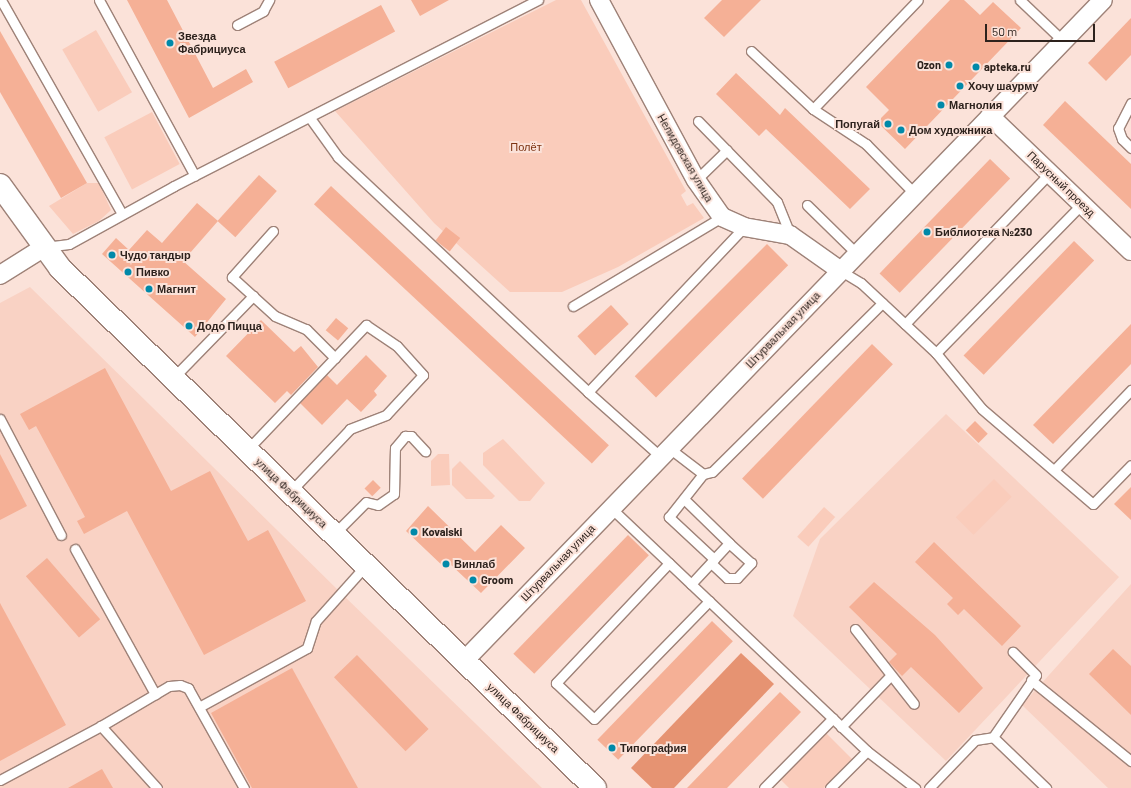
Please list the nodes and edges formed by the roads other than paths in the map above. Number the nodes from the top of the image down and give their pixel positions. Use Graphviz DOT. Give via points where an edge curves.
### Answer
graph roads {
  1 [pos="2,0"];
  2 [pos="99,0"];
  3 [pos="269,0"];
  4 [pos="538,0"];
  5 [pos="599,0"];
  6 [pos="918,0"];
  7 [pos="1020,0"];
  8 [pos="1103,0"];
  9 [pos="238,25"];
  10 [pos="1063,42"];
  11 [pos="751,51"];
  12 [pos="1131,103"];
  13 [pos="813,109"];
  14 [pos="990,116"];
  15 [pos="310,118"];
  16 [pos="698,121"];
  17 [pos="1131,148"];
  18 [pos="726,150"];
  19 [pos="1050,173"];
  20 [pos="195,176"];
  21 [pos="696,180"];
  22 [pos="0,185"];
  23 [pos="916,194"];
  24 [pos="807,204"];
  25 [pos="1082,204"];
  26 [pos="122,214"];
  27 [pos="722,217"];
  28 [pos="744,227"];
  29 [pos="272,231"];
  30 [pos="790,235"];
  31 [pos="42,248"];
  32 [pos="1131,251"];
  33 [pos="857,254"];
  34 [pos="841,271"];
  35 [pos="0,275"];
  36 [pos="253,296"];
  37 [pos="882,303"];
  38 [pos="573,306"];
  39 [pos="905,324"];
  40 [pos="936,353"];
  41 [pos="335,358"];
  42 [pos="173,378"];
  43 [pos="1131,390"];
  44 [pos="588,392"];
  45 [pos="0,419"];
  46 [pos="247,450"];
  47 [pos="426,450"];
  48 [pos="665,453"];
  49 [pos="1131,465"];
  50 [pos="1055,469"];
  51 [pos="703,474"];
  52 [pos="290,492"];
  53 [pos="685,500"];
  54 [pos="611,508"];
  55 [pos="334,534"];
  56 [pos="61,535"];
  57 [pos="729,543"];
  58 [pos="75,548"];
  59 [pos="712,561"];
  60 [pos="669,563"];
  61 [pos="366,565"];
  62 [pos="691,584"];
  63 [pos="709,601"];
  64 [pos="855,628"];
  65 [pos="1012,652"];
  66 [pos="464,661"];
  67 [pos="890,676"];
  68 [pos="1031,680"];
  69 [pos="155,694"];
  70 [pos="914,704"];
  71 [pos="199,707"];
  72 [pos="832,718"];
  73 [pos="101,726"];
  74 [pos="840,727"];
  75 [pos="993,737"];
  76 [pos="867,751"];
  77 [pos="1131,760"];
  78 [pos="0,780"];
  79 [pos="157,788"];
  80 [pos="244,788"];
  81 [pos="595,788"];
  82 [pos="764,788"];
  83 [pos="830,788"];
  84 [pos="915,788"];
  85 [pos="929,788"];
  86 [pos="1046,788"];
  1 -- 26 [label="lane"];
  2 -- 20 [label="lane"];
  3 -- 9 [label="lane" via="263,11"];
  4 -- 15 [label="lane"];
  5 -- 21 [label="street, Нелидовская улица"];
  6 -- 13 [label="lane"];
  7 -- 10 [label="lane"];
  8 -- 10 [label="street, Штурвальная улица"];
  10 -- 14 [label="street, Штурвальная улица"];
  11 -- 13 [label="lane"];
  12 -- 17 [label="lane" via="1118,128 1122,139"];
  13 -- 23 [label="lane" via="866,144"];
  14 -- 19 [label="street, Парусный проезд"];
  14 -- 23 [label="street, Штурвальная улица"];
  15 -- 20 [label="lane"];
  15 -- 44 [label="lane" via="338,157"];
  16 -- 18 [label="lane"];
  18 -- 21 [label="lane"];
  18 -- 30 [label="lane" via="777,202"];
  19 -- 25 [label="street, Парусный проезд"];
  19 -- 39 [label="lane"];
  20 -- 26 [label="lane"];
  21 -- 27 [label="street, Нелидовская улица"];
  22 -- 31 [label="main road, улица Фабрициуса"];
  23 -- 33 [label="street, Штурвальная улица"];
  24 -- 33 [label="lane"];
  25 -- 32 [label="street, Парусный проезд"];
  25 -- 40 [label="lane"];
  26 -- 31 [label="lane" via="69,244"];
  27 -- 28 [label="street"];
  27 -- 38 [label="lane"];
  28 -- 30 [label="street"];
  28 -- 44 [label="lane"];
  29 -- 36 [label="lane" via="232,277"];
  30 -- 34 [label="street"];
  31 -- 35 [label="street"];
  31 -- 42 [label="main road, улица Фабрициуса"];
  33 -- 34 [label="street, Штурвальная улица"];
  34 -- 37 [label="lane"];
  34 -- 48 [label="street, Штурвальная улица"];
  36 -- 41 [label="lane" via="275,316 306,330"];
  36 -- 42 [label="lane"];
  37 -- 39 [label="lane"];
  37 -- 51 [label="lane" via="712,472"];
  39 -- 40 [label="lane"];
  40 -- 50 [label="lane" via="982,409"];
  41 -- 46 [label="lane"];
  41 -- 52 [label="lane" via="366,325 397,346 423,375 386,414 350,429"];
  42 -- 46 [label="main road, улица Фабрициуса"];
  43 -- 50 [label="lane"];
  44 -- 48 [label="lane"];
  45 -- 56 [label="lane"];
  46 -- 52 [label="main road, улица Фабрициуса"];
  47 -- 55 [label="lane" via="411,436 405,436 395,448 394,494 378,505 366,502"];
  48 -- 51 [label="lane"];
  48 -- 54 [label="street, Штурвальная улица"];
  49 -- 50 [label="lane" via="1093,504"];
  51 -- 53 [label="lane"];
  52 -- 55 [label="main road, улица Фабрициуса"];
  53 -- 57 [label="lane"];
  53 -- 59 [label="lane" via="669,517"];
  54 -- 60 [label="lane"];
  54 -- 66 [label="street, Штурвальная улица"];
  55 -- 61 [label="main road, улица Фабрициуса"];
  57 -- 59 [label="lane"];
  57 -- 59 [label="lane" via="751,563 742,573 737,578 727,578"];
  58 -- 69 [label="lane"];
  59 -- 62 [label="lane"];
  60 -- 62 [label="lane"];
  60 -- 63 [label="lane" via="556,683 594,719"];
  61 -- 66 [label="main road, улица Фабрициуса"];
  61 -- 71 [label="lane" via="316,621 307,648"];
  62 -- 63 [label="lane"];
  63 -- 72 [label="lane"];
  64 -- 67 [label="lane"];
  65 -- 68 [label="lane" via="1036,675"];
  66 -- 81 [label="main road, улица Фабрициуса"];
  67 -- 70 [label="lane"];
  67 -- 74 [label="lane"];
  68 -- 75 [label="lane"];
  68 -- 77 [label="lane"];
  69 -- 71 [label="lane" via="180,685 188,688"];
  69 -- 73 [label="lane"];
  71 -- 80 [label="lane"];
  72 -- 74 [label="lane"];
  72 -- 82 [label="lane"];
  73 -- 78 [label="lane"];
  73 -- 79 [label="lane"];
  74 -- 76 [label="lane"];
  75 -- 85 [label="lane" via="975,740"];
  75 -- 86 [label="lane"];
  76 -- 83 [label="lane"];
  76 -- 84 [label="lane"];
}
